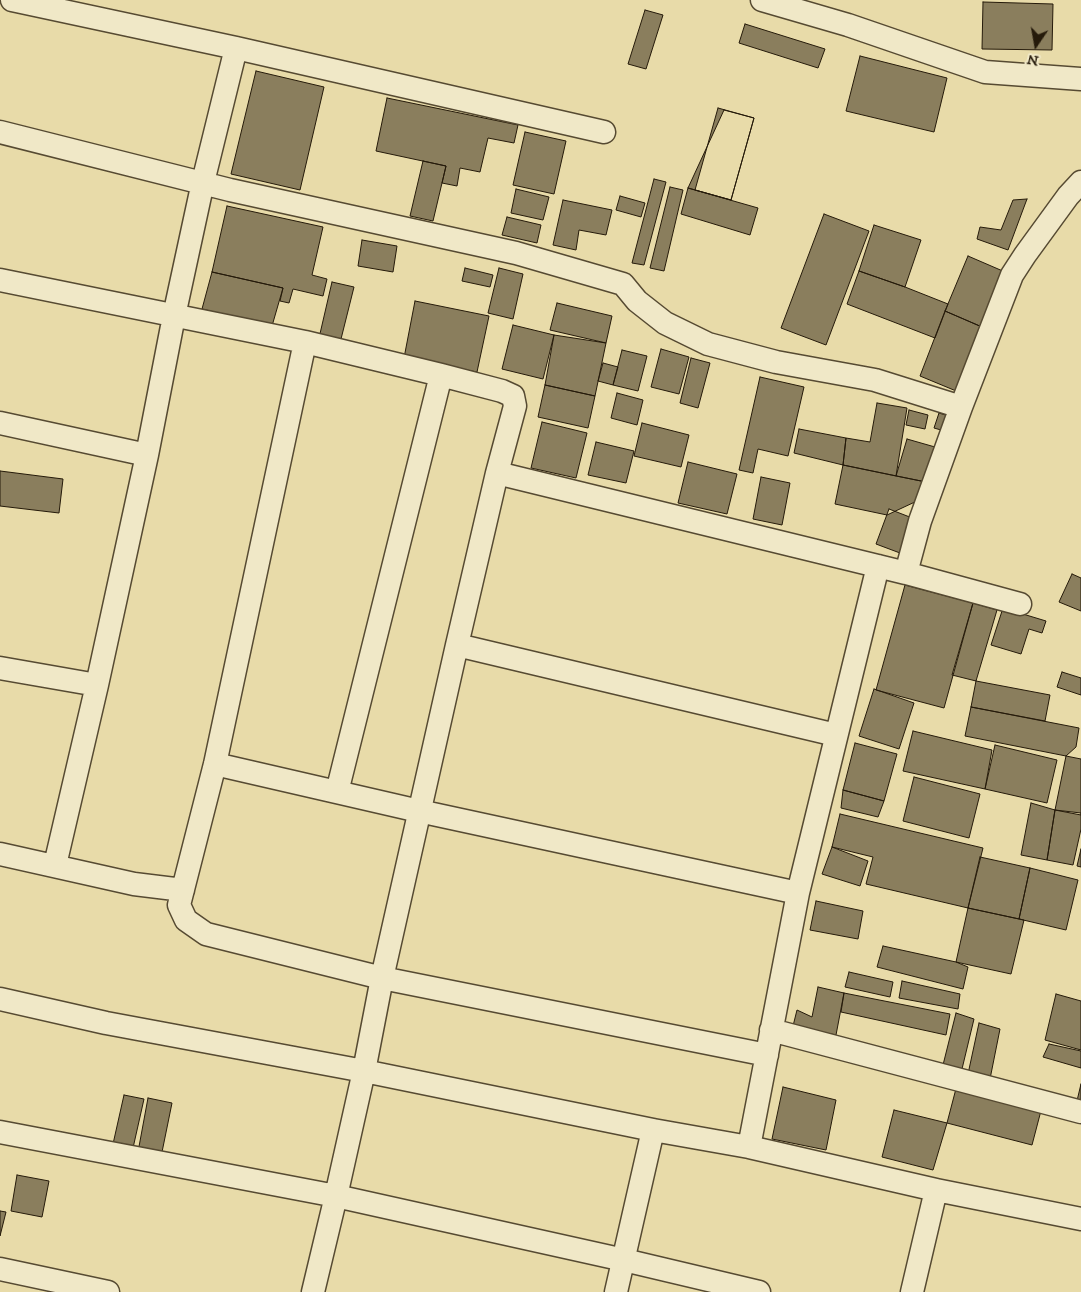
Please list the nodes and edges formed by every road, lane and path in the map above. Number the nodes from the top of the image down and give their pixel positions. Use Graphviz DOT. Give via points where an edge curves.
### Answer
graph roads {
  1 [pos="12,0"];
  2 [pos="762,0"];
  3 [pos="236,48"];
  4 [pos="1081,79"];
  5 [pos="0,132"];
  6 [pos="604,132"];
  7 [pos="203,182"];
  8 [pos="1081,182"];
  9 [pos="0,280"];
  10 [pos="174,316"];
  11 [pos="305,342"];
  12 [pos="441,375"];
  13 [pos="961,407"];
  14 [pos="0,423"];
  15 [pos="147,455"];
  16 [pos="496,473"];
  17 [pos="878,566"];
  18 [pos="906,573"];
  19 [pos="1020,604"];
  20 [pos="456,645"];
  21 [pos="0,668"];
  22 [pos="97,686"];
  23 [pos="836,735"];
  24 [pos="215,764"];
  25 [pos="337,792"];
  26 [pos="419,811"];
  27 [pos="0,854"];
  28 [pos="55,865"];
  29 [pos="183,890"];
  30 [pos="798,893"];
  31 [pos="382,978"];
  32 [pos="0,999"];
  33 [pos="771,1030"];
  34 [pos="767,1055"];
  35 [pos="364,1071"];
  36 [pos="1081,1112"];
  37 [pos="653,1130"];
  38 [pos="0,1132"];
  39 [pos="749,1146"];
  40 [pos="936,1190"];
  41 [pos="336,1196"];
  42 [pos="1081,1219"];
  43 [pos="624,1260"];
  44 [pos="0,1269"];
  45 [pos="108,1292"];
  46 [pos="313,1292"];
  47 [pos="616,1292"];
  48 [pos="759,1292"];
  49 [pos="912,1292"];
  1 -- 3 [label="street"];
  2 -- 4 [label="street" via="848,25 985,72"];
  3 -- 6 [label="street"];
  3 -- 7 [label="street"];
  5 -- 7 [label="street"];
  7 -- 10 [label="street"];
  7 -- 13 [label="street" via="516,253 623,284 637,301 665,323 708,344 776,362 875,380"];
  8 -- 13 [label="street" via="1012,275"];
  9 -- 10 [label="street"];
  10 -- 11 [label="street"];
  10 -- 15 [label="street"];
  11 -- 12 [label="street"];
  11 -- 24 [label="street"];
  12 -- 16 [label="street" via="513,396 515,406"];
  12 -- 25 [label="street"];
  13 -- 18 [label="street" via="920,521"];
  14 -- 15 [label="street"];
  15 -- 22 [label="street"];
  16 -- 17 [label="street"];
  16 -- 20 [label="street"];
  17 -- 18 [label="street"];
  17 -- 23 [label="street"];
  18 -- 19 [label="street"];
  20 -- 23 [label="street"];
  20 -- 26 [label="street"];
  21 -- 22 [label="street"];
  22 -- 28 [label="street"];
  23 -- 30 [label="street"];
  24 -- 25 [label="street"];
  24 -- 29 [label="street"];
  25 -- 26 [label="street"];
  26 -- 30 [label="street"];
  26 -- 31 [label="street"];
  27 -- 28 [label="street"];
  28 -- 29 [label="street" via="134,884"];
  29 -- 31 [label="street" via="179,905 186,920 206,934"];
  30 -- 33 [label="street"];
  31 -- 34 [label="street"];
  31 -- 35 [label="street"];
  32 -- 35 [label="street" via="106,1023"];
  33 -- 34 [label="street"];
  33 -- 36 [label="street"];
  34 -- 39 [label="street"];
  35 -- 37 [label="street"];
  35 -- 41 [label="street"];
  37 -- 39 [label="street"];
  37 -- 43 [label="street"];
  38 -- 41 [label="street"];
  39 -- 40 [label="street"];
  40 -- 42 [label="street"];
  40 -- 49 [label="street"];
  41 -- 43 [label="street"];
  41 -- 46 [label="street"];
  43 -- 47 [label="street"];
  43 -- 48 [label="street"];
  44 -- 45 [label="street"];
}
